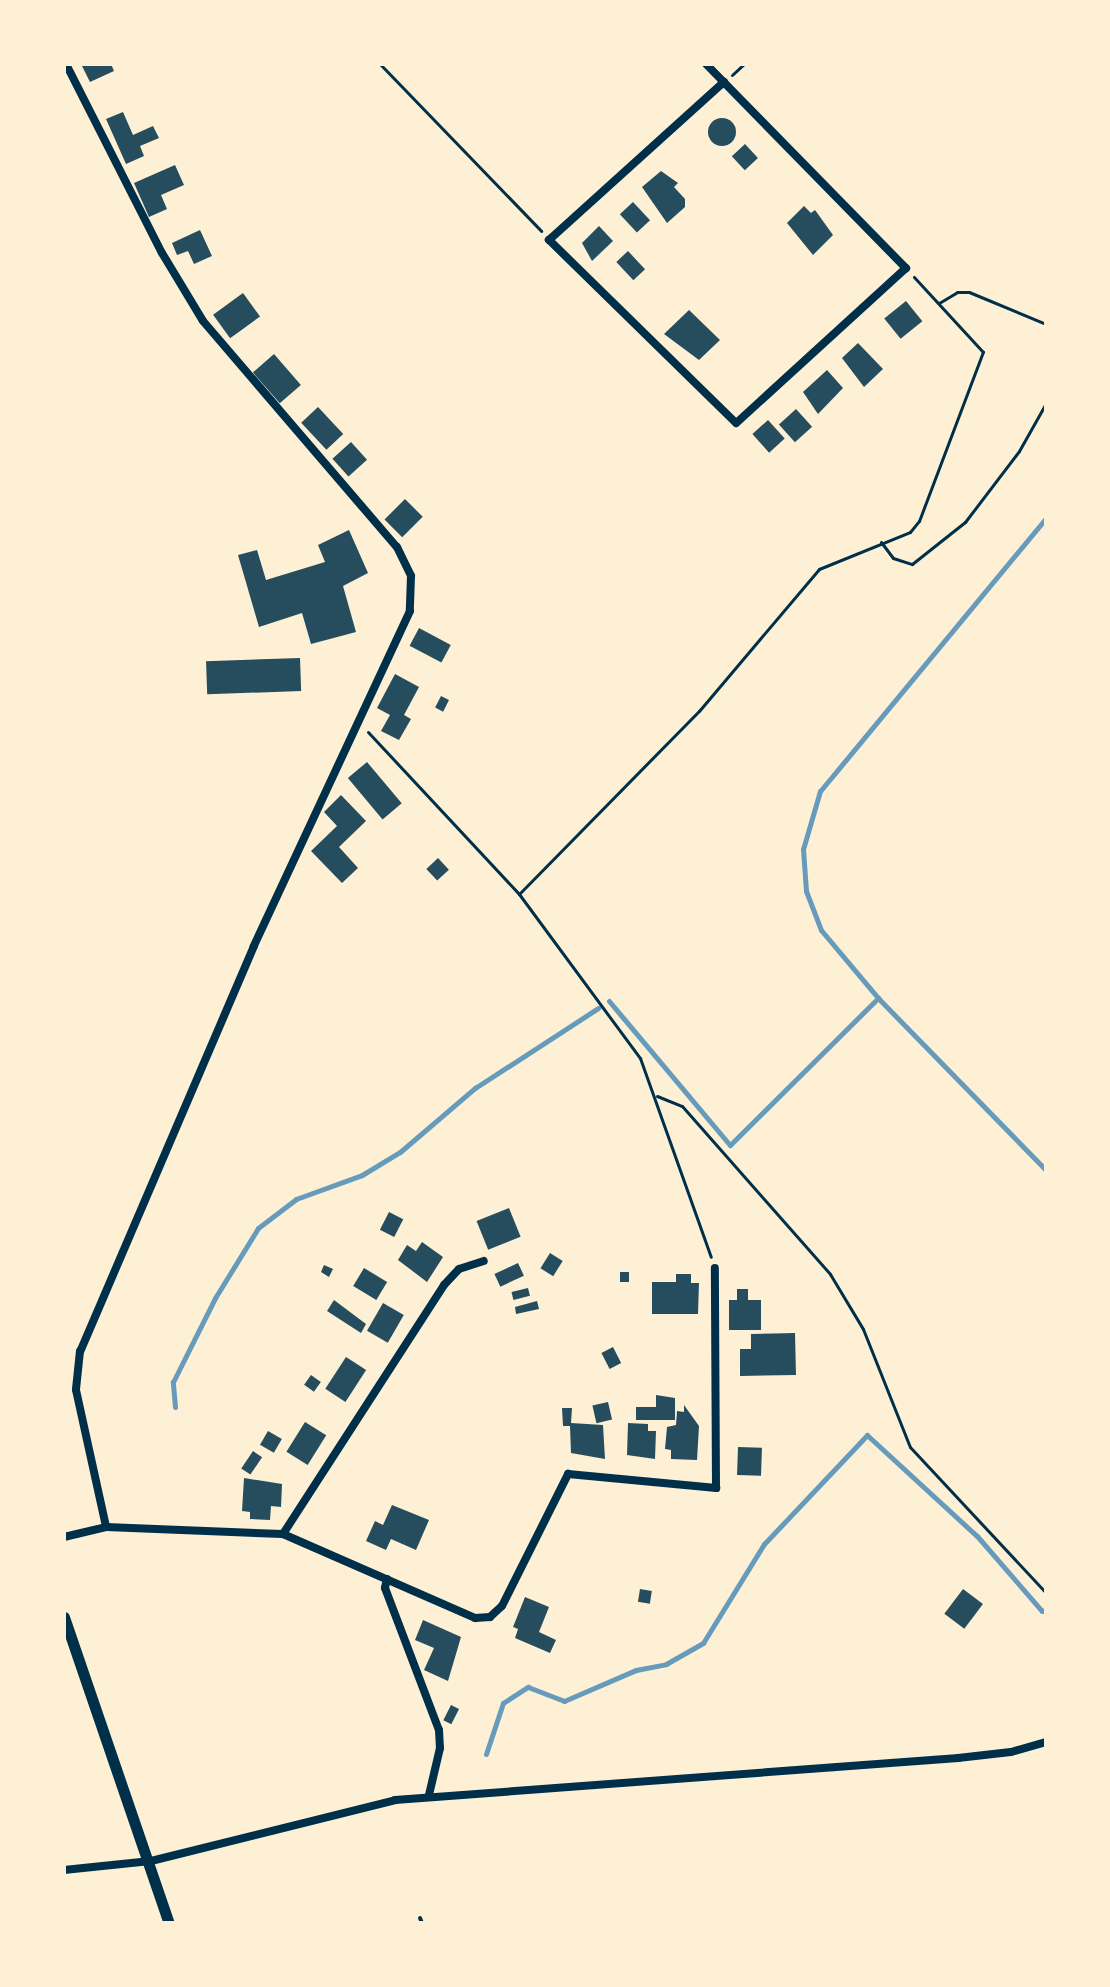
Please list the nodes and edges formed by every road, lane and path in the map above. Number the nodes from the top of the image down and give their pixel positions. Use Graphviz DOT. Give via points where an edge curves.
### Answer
graph roads {
  1 [pos="66,64"];
  2 [pos="380,64"];
  3 [pos="706,64"];
  4 [pos="724,82"];
  5 [pos="549,240"];
  6 [pos="906,268"];
  7 [pos="939,303"];
  8 [pos="1046,324"];
  9 [pos="1046,403"];
  10 [pos="881,542"];
  11 [pos="357,721"];
  12 [pos="519,894"];
  13 [pos="657,1096"];
  14 [pos="484,1261"];
  15 [pos="715,1268"];
  16 [pos="106,1527"];
  17 [pos="283,1534"];
  18 [pos="64,1537"];
  19 [pos="387,1579"];
  20 [pos="1046,1593"];
  21 [pos="64,1617"];
  22 [pos="1046,1742"];
  23 [pos="429,1795"];
  24 [pos="151,1861"];
  25 [pos="64,1870"];
  26 [pos="169,1923"];
  1 -- 11 [label="street" via="162,253 203,321 397,547 411,576 410,611"];
  2 -- 5 [label="path"];
  3 -- 4 [label="street"];
  4 -- 5 [label="street"];
  4 -- 6 [label="street"];
  5 -- 6 [label="street" via="736,423"];
  6 -- 7 [label="path"];
  7 -- 8 [label="path" via="957,292 969,292"];
  7 -- 10 [label="path" via="983,352 981,367 919,521 910,532"];
  9 -- 10 [label="path" via="1019,451 965,522 912,564 893,558"];
  10 -- 12 [label="path" via="819,569 699,711"];
  11 -- 12 [label="path"];
  11 -- 16 [label="street" via="80,1351 76,1390"];
  12 -- 13 [label="path" via="640,1058"];
  13 -- 15 [label="path"];
  13 -- 20 [label="path" via="682,1106 830,1274 863,1329 910,1447"];
  14 -- 17 [label="street" via="459,1269 444,1285"];
  15 -- 19 [label="street" via="716,1488 568,1474 502,1606 490,1617 475,1618"];
  16 -- 17 [label="street"];
  16 -- 18 [label="street"];
  17 -- 19 [label="street"];
  19 -- 23 [label="street" via="385,1588 439,1730"];
  21 -- 24 [label="main road"];
  22 -- 23 [label="street" via="958,1758"];
  23 -- 24 [label="street"];
  24 -- 25 [label="street"];
  24 -- 26 [label="main road"];
}
